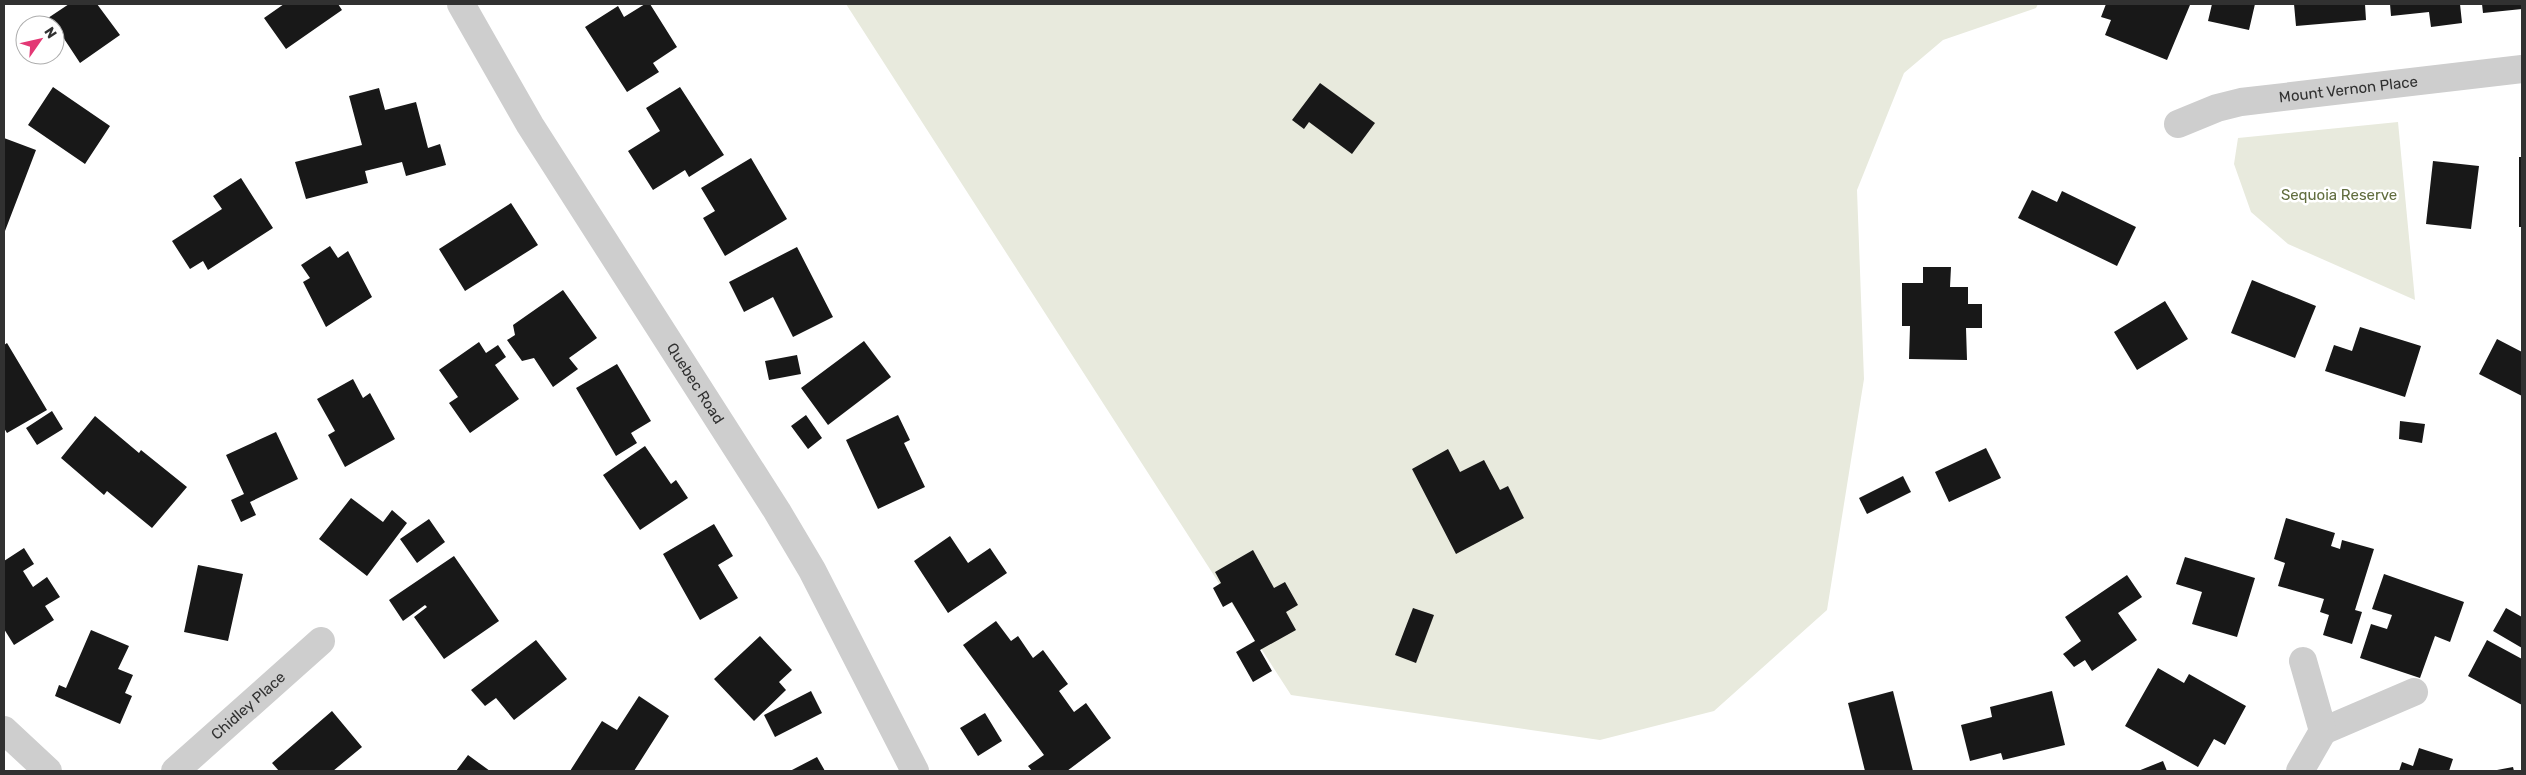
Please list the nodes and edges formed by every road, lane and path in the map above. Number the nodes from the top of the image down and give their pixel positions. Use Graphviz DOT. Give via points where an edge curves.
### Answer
graph roads {
  1 [pos="461,4"];
  2 [pos="2522,69"];
  3 [pos="2178,124"];
  4 [pos="322,641"];
  5 [pos="2303,661"];
  6 [pos="2414,692"];
  7 [pos="4,730"];
  8 [pos="2323,731"];
  9 [pos="48,771"];
  10 [pos="175,771"];
  11 [pos="915,771"];
  12 [pos="2300,771"];
  1 -- 11 [label="street, Quebec Road" via="530,125 709,401 812,570"];
  2 -- 3 [label="street, Mount Vernon Place" via="2242,102"];
  4 -- 10 [label="street, Chidley Place"];
  5 -- 8 [label="street"];
  6 -- 8 [label="street"];
  7 -- 9 [label="street"];
  8 -- 12 [label="street"];
}
